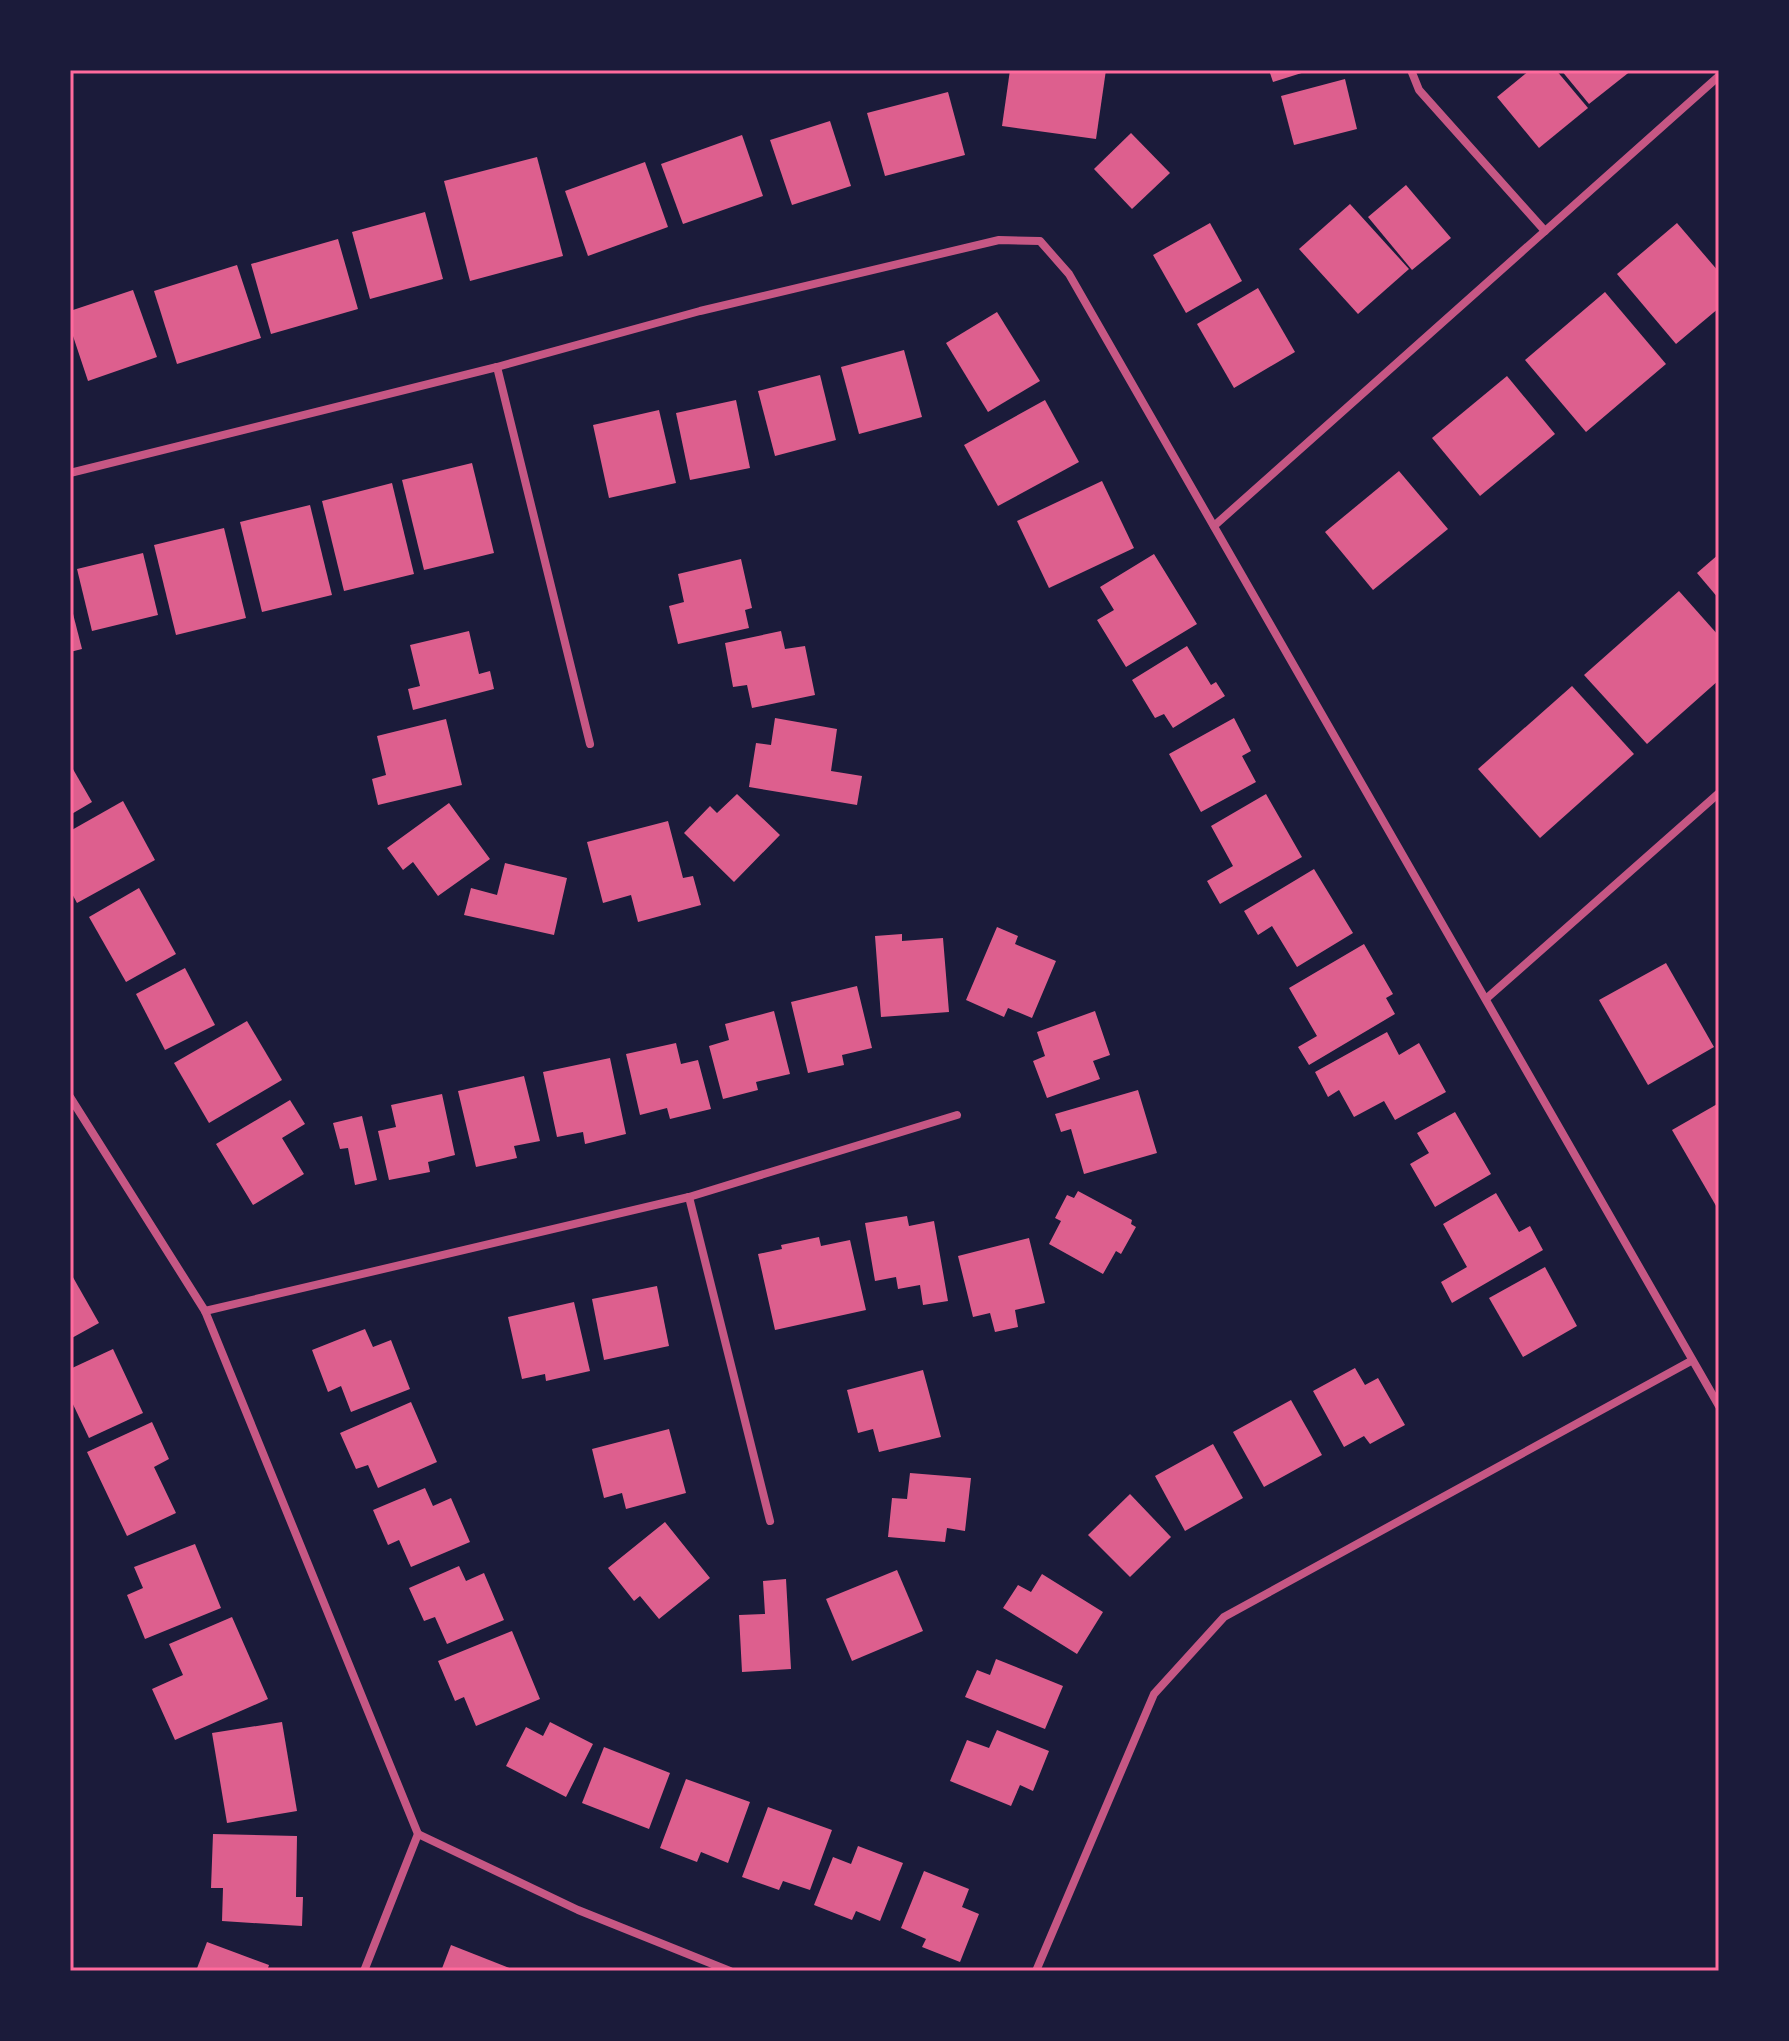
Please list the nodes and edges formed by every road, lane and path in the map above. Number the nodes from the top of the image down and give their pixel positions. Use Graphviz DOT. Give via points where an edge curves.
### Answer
graph roads {
  1 [pos="1411,70"];
  2 [pos="1719,76"];
  3 [pos="1545,231"];
  4 [pos="497,367"];
  5 [pos="70,473"];
  6 [pos="1214,526"];
  7 [pos="590,744"];
  8 [pos="1719,793"];
  9 [pos="1487,998"];
  10 [pos="70,1097"];
  11 [pos="957,1115"];
  12 [pos="689,1197"];
  13 [pos="205,1311"];
  14 [pos="1691,1361"];
  15 [pos="1719,1406"];
  16 [pos="770,1521"];
  17 [pos="418,1834"];
  18 [pos="364,1971"];
  19 [pos="730,1971"];
  20 [pos="1036,1971"];
  1 -- 3 [label="street" via="1419,90"];
  2 -- 3 [label="street"];
  3 -- 6 [label="street"];
  4 -- 5 [label="street"];
  4 -- 6 [label="street" via="700,311 999,240 1040,241 1069,274"];
  4 -- 7 [label="street"];
  6 -- 9 [label="street"];
  8 -- 9 [label="street"];
  9 -- 14 [label="street"];
  10 -- 13 [label="street"];
  11 -- 12 [label="street"];
  12 -- 13 [label="street"];
  12 -- 16 [label="street"];
  13 -- 17 [label="street"];
  14 -- 15 [label="street"];
  14 -- 20 [label="street" via="1224,1617 1154,1694"];
  17 -- 18 [label="street"];
  17 -- 19 [label="street" via="578,1910"];
}
